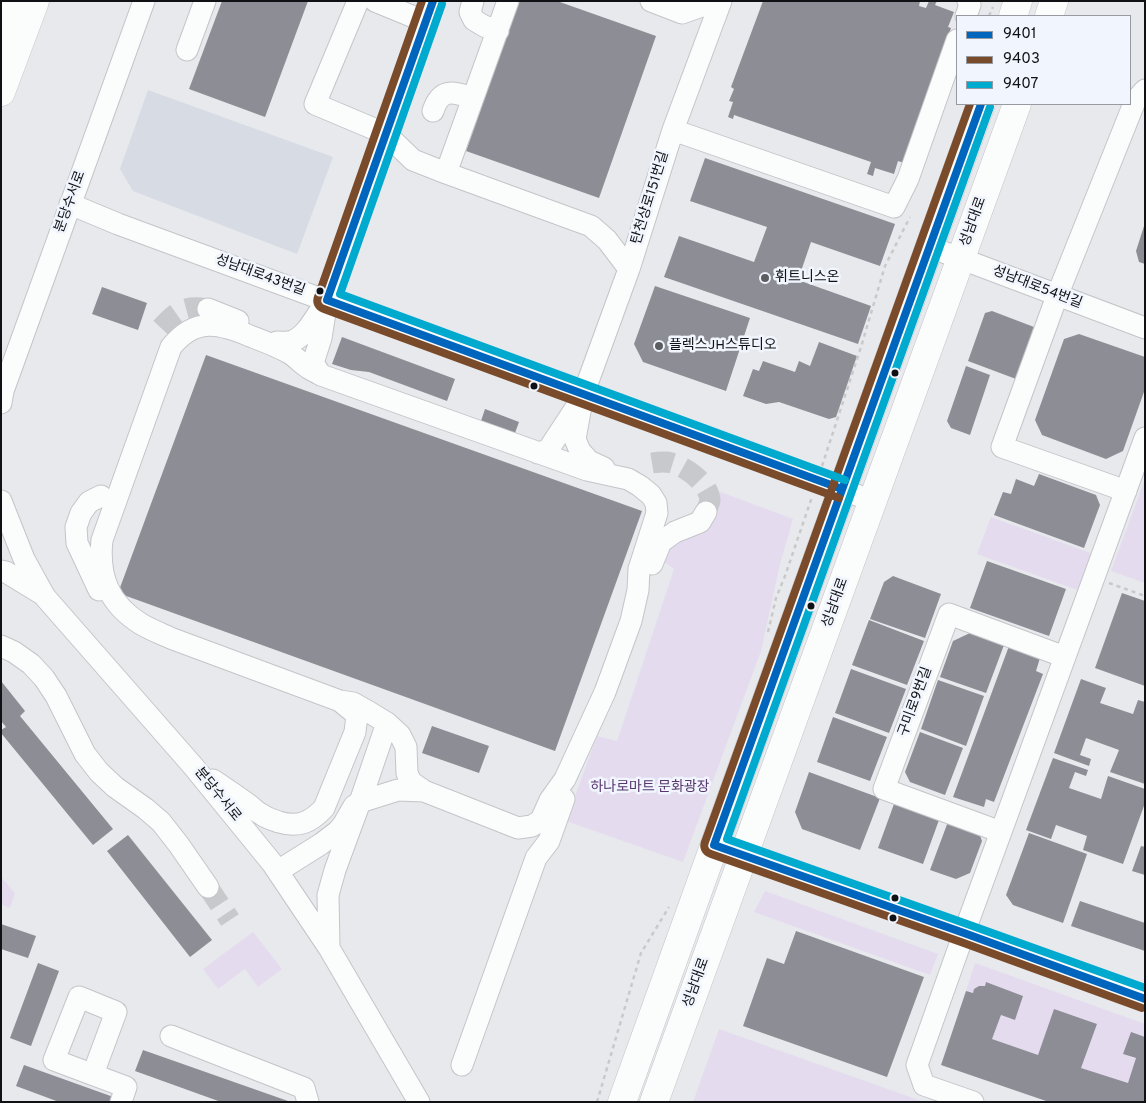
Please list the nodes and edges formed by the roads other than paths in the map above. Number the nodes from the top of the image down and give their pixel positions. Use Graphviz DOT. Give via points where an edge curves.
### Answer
graph roads {
  1 [pos="14,1"];
  2 [pos="35,1"];
  3 [pos="144,1"];
  4 [pos="205,1"];
  5 [pos="358,1"];
  6 [pos="375,1"];
  7 [pos="433,1"];
  8 [pos="474,1"];
  9 [pos="508,1"];
  10 [pos="651,1"];
  11 [pos="716,1"];
  12 [pos="721,1"];
  13 [pos="968,1"];
  14 [pos="1018,1"];
  15 [pos="1054,1"];
  16 [pos="966,15"];
  17 [pos="1013,15"];
  18 [pos="1049,15"];
  19 [pos="426,22"];
  20 [pos="498,30"];
  21 [pos="1,37"];
  22 [pos="956,43"];
  23 [pos="187,50"];
  24 [pos="1145,90"];
  25 [pos="1,92"];
  26 [pos="473,98"];
  27 [pos="981,105"];
  28 [pos="1017,105"];
  29 [pos="433,111"];
  30 [pos="673,130"];
  31 [pos="386,134"];
  32 [pos="446,173"];
  33 [pos="70,204"];
  34 [pos="930,248"];
  35 [pos="960,260"];
  36 [pos="629,269"];
  37 [pos="1057,296"];
  38 [pos="327,300"];
  39 [pos="208,309"];
  40 [pos="1145,328"];
  41 [pos="284,348"];
  42 [pos="321,375"];
  43 [pos="583,395"];
  44 [pos="2,397"];
  45 [pos="1145,438"];
  46 [pos="538,453"];
  47 [pos="628,479"];
  48 [pos="842,490"];
  49 [pos="1126,491"];
  50 [pos="101,496"];
  51 [pos="873,500"];
  52 [pos="1,502"];
  53 [pos="706,512"];
  54 [pos="658,514"];
  55 [pos="661,542"];
  56 [pos="1,571"];
  57 [pos="638,590"];
  58 [pos="45,597"];
  59 [pos="142,625"];
  60 [pos="1,646"];
  61 [pos="1065,657"];
  62 [pos="340,701"];
  63 [pos="356,716"];
  64 [pos="387,723"];
  65 [pos="193,766"];
  66 [pos="565,779"];
  67 [pos="424,791"];
  68 [pos="360,802"];
  69 [pos="518,828"];
  70 [pos="1001,832"];
  71 [pos="714,845"];
  72 [pos="744,856"];
  73 [pos="536,858"];
  74 [pos="275,867"];
  75 [pos="208,886"];
  76 [pos="964,933"];
  77 [pos="329,948"];
  78 [pos="1145,999"];
  79 [pos="171,1036"];
  80 [pos="462,1065"];
  81 [pos="86,1066"];
  82 [pos="121,1102"];
  83 [pos="308,1102"];
  84 [pos="419,1102"];
  85 [pos="622,1102"];
  86 [pos="654,1102"];
  87 [pos="973,1102"];
  1 -- 21 [label="main road"];
  2 -- 25 [label="main road"];
  3 -- 33 [label="street, 분당수서로"];
  4 -- 23 [label="street"];
  5 -- 31 [label="street" via="315,104"];
  6 -- 19 [label="street"];
  7 -- 19 [label="street"];
  8 -- 20 [label="street" via="470,12 474,20"];
  9 -- 20 [label="street"];
  10 -- 11 [label="street" via="682,13"];
  12 -- 30 [label="street, 탄천상로151번길"];
  13 -- 16 [label="street"];
  14 -- 17 [label="main road"];
  15 -- 18 [label="main road"];
  19 -- 31 [label="street"];
  20 -- 26 [label="street"];
  22 -- 30 [label="street" via="908,178 894,206"];
  24 -- 37 [label="street" via="1135,101"];
  26 -- 29 [label="street" via="454,92 444,95 436,101"];
  26 -- 32 [label="street"];
  27 -- 34 [label="main road"];
  28 -- 35 [label="main road, 성남대로"];
  30 -- 36 [label="street, 탄천상로151번길"];
  31 -- 32 [label="street" via="413,160"];
  31 -- 38 [label="street"];
  32 -- 36 [label="street" via="592,226"];
  33 -- 38 [label="street, 성남대로43번길"];
  33 -- 44 [label="street, 분당수서로"];
  34 -- 35 [label="street, 성남대로54번길"];
  34 -- 48 [label="main road"];
  35 -- 37 [label="street, 성남대로54번길"];
  35 -- 51 [label="main road, 성남대로"];
  36 -- 43 [label="street, 탄천상로151번길"];
  37 -- 40 [label="street, 성남대로54번길"];
  37 -- 49 [label="street" via="1002,447"];
  38 -- 41 [label="street" via="305,332"];
  38 -- 42 [label="street" via="313,363"];
  38 -- 43 [label="street, 성남대로43번길"];
  39 -- 41 [label="street" via="262,330"];
  41 -- 42 [label="street"];
  41 -- 59 [label="street" via="219,326 194,328 171,347 102,540 102,568 108,590 128,615"];
  42 -- 46 [label="street"];
  43 -- 46 [label="street" via="548,450"];
  43 -- 47 [label="street" via="575,439 580,451 589,461"];
  43 -- 48 [label="street, 성남대로43번길"];
  45 -- 49 [label="street"];
  46 -- 47 [label="street" via="587,470"];
  47 -- 54 [label="street" via="651,495"];
  48 -- 51 [label="street, 성남대로43번길"];
  48 -- 71 [label="main road"];
  49 -- 61 [label="street"];
  50 -- 59 [label="street" via="89,502 81,513 76,527 77,543 96,587 109,607"];
  51 -- 72 [label="main road, 성남대로"];
  52 -- 58 [label="street, 분당수서로" via="24,560"];
  53 -- 55 [label="street" via="700,522 675,532"];
  54 -- 55 [label="street" via="663,528"];
  54 -- 57 [label="street" via="639,569"];
  55 -- 57 [label="street"];
  56 -- 58 [label="street"];
  57 -- 66 [label="street" via="631,621 605,692"];
  58 -- 65 [label="street, 분당수서로"];
  59 -- 62 [label="street"];
  60 -- 75 [label="street" via="31,664 44,678 85,754 99,772 161,822"];
  61 -- 70 [label="street"];
  61 -- 70 [label="street, 구미로9번길" via="949,614 884,789"];
  62 -- 63 [label="street"];
  62 -- 64 [label="street" via="353,703"];
  63 -- 65 [label="street" via="355,732 324,808 317,816 298,825 262,815"];
  63 -- 74 [label="street" via="363,726 363,736 338,810 322,829"];
  64 -- 67 [label="street" via="400,735 406,747 407,772 411,782"];
  64 -- 68 [label="street"];
  65 -- 74 [label="street, 분당수서로"];
  66 -- 69 [label="street" via="541,820 532,826"];
  66 -- 73 [label="street" via="564,799 549,841"];
  67 -- 68 [label="street" via="398,790"];
  67 -- 69 [label="street"];
  68 -- 74 [label="street" via="354,806 343,826 321,844"];
  68 -- 77 [label="street" via="328,895"];
  69 -- 73 [label="street" via="532,837"];
  70 -- 76 [label="street"];
  71 -- 72 [label="street"];
  71 -- 85 [label="main road"];
  72 -- 76 [label="street"];
  72 -- 86 [label="main road, 성남대로"];
  73 -- 80 [label="street"];
  74 -- 77 [label="street, 분당수서로"];
  76 -- 78 [label="street"];
  76 -- 87 [label="street" via="917,1066 924,1085"];
  77 -- 84 [label="street, 분당수서로"];
  79 -- 83 [label="street" via="304,1088"];
  81 -- 82 [label="street" via="126,1087"];
}
